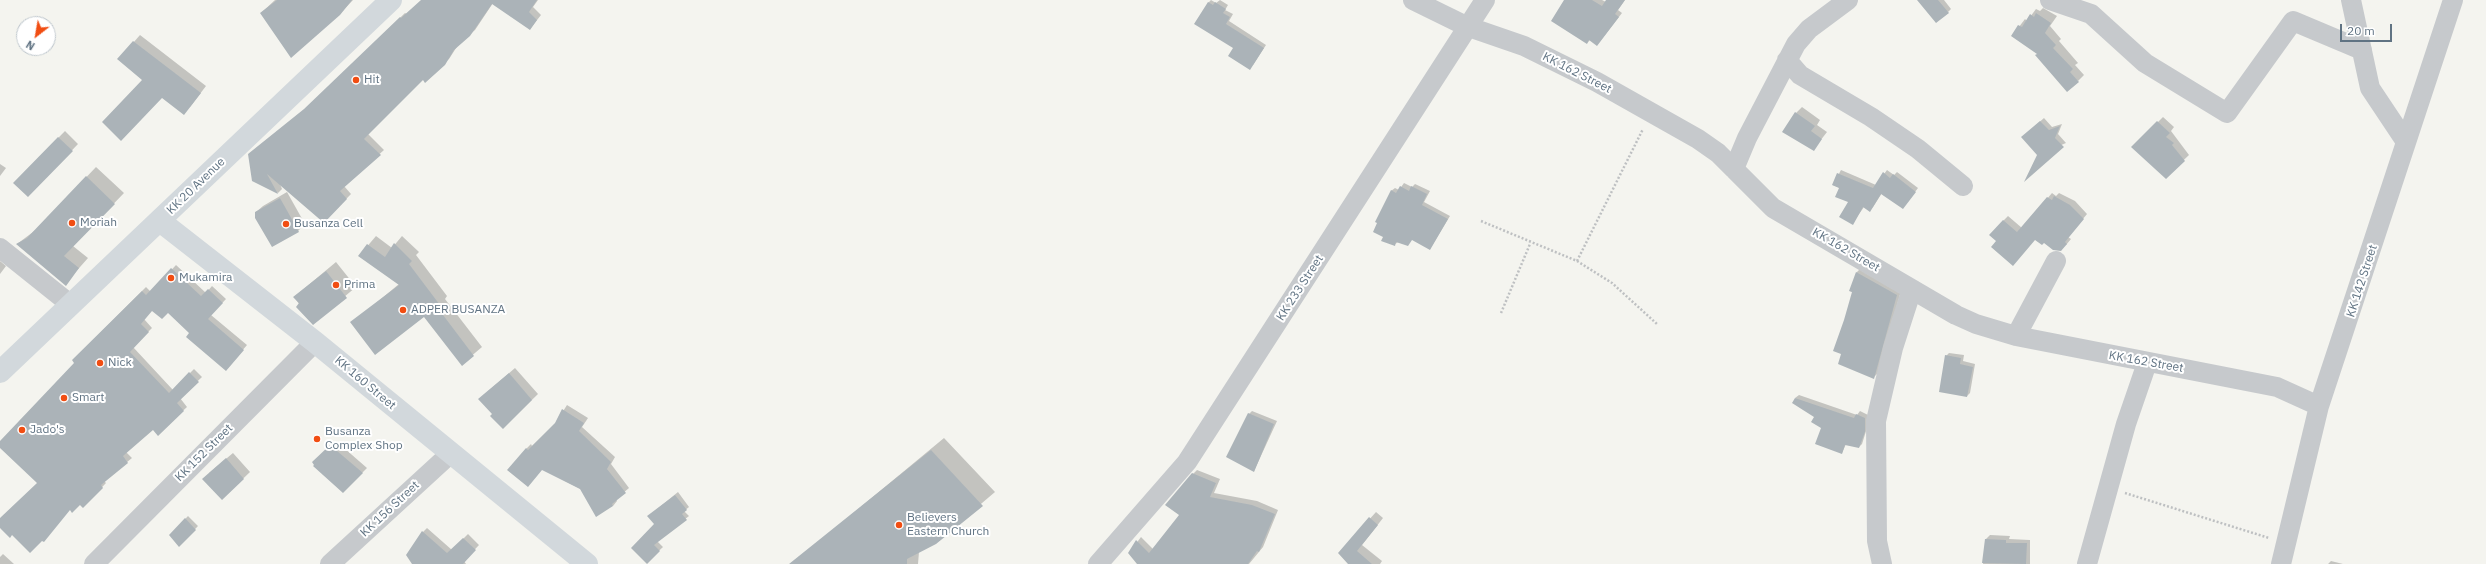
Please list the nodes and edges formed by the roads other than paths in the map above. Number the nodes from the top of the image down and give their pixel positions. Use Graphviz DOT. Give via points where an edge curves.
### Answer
graph roads {
  1 [pos="391,0"];
  2 [pos="1413,0"];
  3 [pos="1485,0"];
  4 [pos="1848,0"];
  5 [pos="2050,0"];
  6 [pos="2351,0"];
  7 [pos="2453,0"];
  8 [pos="1466,26"];
  9 [pos="2362,50"];
  10 [pos="1788,60"];
  11 [pos="2406,142"];
  12 [pos="1734,169"];
  13 [pos="1963,186"];
  14 [pos="160,221"];
  15 [pos="0,248"];
  16 [pos="2056,261"];
  17 [pos="1912,289"];
  18 [pos="70,304"];
  19 [pos="2016,336"];
  20 [pos="315,342"];
  21 [pos="2147,363"];
  22 [pos="0,372"];
  23 [pos="2319,406"];
  24 [pos="450,454"];
  25 [pos="94,564"];
  26 [pos="330,564"];
  27 [pos="587,564"];
  28 [pos="1098,564"];
  29 [pos="1882,564"];
  30 [pos="2087,564"];
  31 [pos="2281,564"];
  1 -- 14 [label="main road, KK 20 Avenue"];
  2 -- 8 [label="street, KK 162 Street"];
  3 -- 8 [label="street, KK 233 Street"];
  4 -- 10 [label="street" via="1809,29 1796,44"];
  5 -- 9 [label="street" via="2091,14 2145,63 2227,113 2293,21"];
  6 -- 9 [label="street"];
  7 -- 11 [label="street, KK 142 Street"];
  8 -- 12 [label="street, KK 162 Street" via="1524,46 1597,82 1698,139 1718,153"];
  8 -- 28 [label="street, KK 233 Street" via="1323,254 1187,462"];
  9 -- 11 [label="street" via="2370,88"];
  10 -- 12 [label="street" via="1747,138"];
  10 -- 13 [label="street" via="1800,75 1871,116 1918,148"];
  11 -- 23 [label="street, KK 142 Street"];
  12 -- 17 [label="street, KK 162 Street" via="1773,208"];
  14 -- 18 [label="main road, KK 20 Avenue"];
  14 -- 20 [label="main road, KK 160 Street"];
  15 -- 18 [label="street"];
  16 -- 19 [label="street"];
  17 -- 19 [label="street, KK 162 Street" via="1956,315"];
  17 -- 29 [label="street" via="1893,348 1876,421 1877,541"];
  18 -- 22 [label="main road, KK 20 Avenue"];
  19 -- 21 [label="street, KK 162 Street"];
  20 -- 24 [label="main road, KK 160 Street"];
  20 -- 25 [label="street, KK 152 Street"];
  21 -- 23 [label="street, KK 162 Street" via="2276,387"];
  21 -- 30 [label="street" via="2126,424"];
  23 -- 31 [label="street, KK 142 Street"];
  24 -- 26 [label="street, KK 156 Street"];
  24 -- 27 [label="main road, KK 160 Street"];
}
